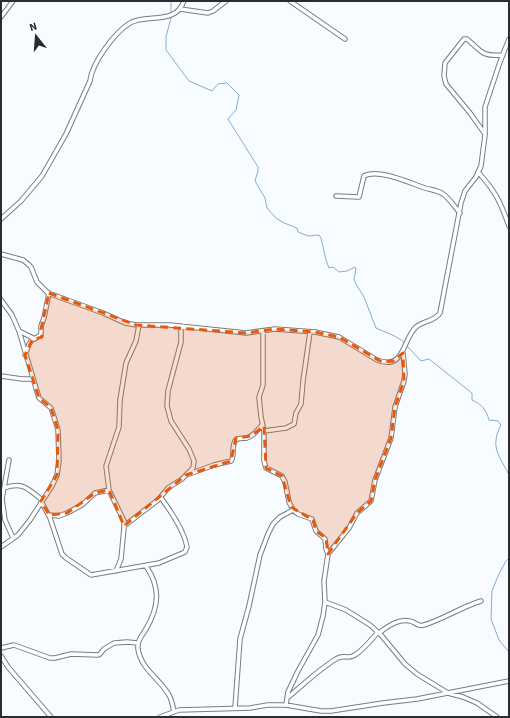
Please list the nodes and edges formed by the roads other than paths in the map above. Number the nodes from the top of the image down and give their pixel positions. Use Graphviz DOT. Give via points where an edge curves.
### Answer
graph roads {
  1 [pos="13,1"];
  2 [pos="184,1"];
  3 [pos="226,1"];
  4 [pos="290,1"];
  5 [pos="180,9"];
  6 [pos="1,17"];
  7 [pos="345,39"];
  8 [pos="509,39"];
  9 [pos="502,55"];
  10 [pos="486,135"];
  11 [pos="478,172"];
  12 [pos="336,196"];
  13 [pos="460,213"];
  14 [pos="1,219"];
  15 [pos="509,226"];
  16 [pos="1,254"];
  17 [pos="49,293"];
  18 [pos="1,300"];
  19 [pos="139,325"];
  20 [pos="181,326"];
  21 [pos="263,331"];
  22 [pos="19,332"];
  23 [pos="310,332"];
  24 [pos="35,339"];
  25 [pos="403,353"];
  26 [pos="26,355"];
  27 [pos="1,376"];
  28 [pos="33,379"];
  29 [pos="262,425"];
  30 [pos="264,431"];
  31 [pos="9,460"];
  32 [pos="186,476"];
  33 [pos="4,488"];
  34 [pos="109,490"];
  35 [pos="161,498"];
  36 [pos="42,500"];
  37 [pos="293,510"];
  38 [pos="49,515"];
  39 [pos="124,526"];
  40 [pos="13,538"];
  41 [pos="1,547"];
  42 [pos="328,554"];
  43 [pos="146,566"];
  44 [pos="116,571"];
  45 [pos="481,601"];
  46 [pos="325,602"];
  47 [pos="378,632"];
  48 [pos="138,643"];
  49 [pos="1,648"];
  50 [pos="1,656"];
  51 [pos="509,681"];
  52 [pos="448,693"];
  53 [pos="287,698"];
  54 [pos="286,705"];
  55 [pos="235,708"];
  56 [pos="174,712"];
  57 [pos="51,717"];
  58 [pos="160,717"];
  59 [pos="497,717"];
  1 -- 6 [label="street"];
  2 -- 5 [label="street"];
  3 -- 5 [label="street" via="208,13"];
  4 -- 7 [label="street"];
  5 -- 14 [label="street" via="170,16 130,23 123,28 101,56 91,74 66,134 42,176 21,201"];
  8 -- 9 [label="street"];
  9 -- 10 [label="street" via="485,107"];
  9 -- 10 [label="street" via="488,56 464,39 444,68 446,84"];
  10 -- 11 [label="street"];
  11 -- 13 [label="street" via="465,191"];
  11 -- 15 [label="street" via="498,196"];
  12 -- 13 [label="street" via="359,197 364,176 378,174 444,194"];
  13 -- 25 [label="street" via="440,313 413,330"];
  16 -- 17 [label="street" via="26,262 37,282"];
  17 -- 19 [label="street" via="125,323"];
  17 -- 24 [label="street" via="41,335"];
  18 -- 22 [label="street"];
  19 -- 20 [label="street"];
  19 -- 34 [label="street" via="136,341 126,363 120,400 119,428 106,466"];
  20 -- 21 [label="street" via="246,333"];
  20 -- 32 [label="street" via="181,342 168,391 167,406 171,421 194,461 193,468"];
  21 -- 23 [label="street" via="275,329"];
  21 -- 29 [label="street" via="262,385 259,398"];
  22 -- 24 [label="street"];
  22 -- 26 [label="street"];
  23 -- 25 [label="street" via="339,337 382,362 393,362"];
  23 -- 30 [label="street" via="301,404 294,424 286,428"];
  24 -- 26 [label="street" via="29,344"];
  25 -- 42 [label="street" via="404,381 395,408 391,438 374,480 371,502 357,513 349,528"];
  26 -- 28 [label="street"];
  27 -- 28 [label="street"];
  28 -- 36 [label="street" via="39,398 51,408 58,430 57,475"];
  29 -- 30 [label="street"];
  29 -- 32 [label="street" via="251,436 235,441 231,460"];
  30 -- 37 [label="street" via="266,468 282,476"];
  31 -- 33 [label="street"];
  32 -- 35 [label="street" via="168,488"];
  33 -- 36 [label="street" via="14,485 25,487"];
  33 -- 40 [label="street" via="2,499 5,520"];
  34 -- 38 [label="street" via="95,494 66,514"];
  34 -- 39 [label="street"];
  35 -- 39 [label="street"];
  35 -- 43 [label="street" via="176,522 186,544 186,550 159,564"];
  36 -- 38 [label="street"];
  36 -- 40 [label="street" via="30,520"];
  37 -- 42 [label="street" via="314,522 316,531 325,539"];
  37 -- 55 [label="street" via="273,524 260,555 240,638"];
  38 -- 44 [label="street" via="62,554 66,558 90,575"];
  39 -- 44 [label="street" via="122,555"];
  40 -- 41 [label="street"];
  42 -- 46 [label="street" via="324,581"];
  43 -- 44 [label="street"];
  43 -- 48 [label="street" via="154,579 157,602"];
  45 -- 47 [label="street" via="437,621 417,625 401,621"];
  46 -- 47 [label="street" via="346,610"];
  46 -- 53 [label="street" via="318,635 298,671"];
  47 -- 52 [label="street" via="405,664"];
  47 -- 53 [label="street" via="354,656 337,657"];
  48 -- 49 [label="street" via="119,642 98,655 71,654 54,658 14,645"];
  48 -- 56 [label="street" via="140,657 147,669 164,687"];
  50 -- 57 [label="street"];
  51 -- 52 [label="street"];
  52 -- 54 [label="street" via="331,711"];
  52 -- 59 [label="street" via="477,703"];
  53 -- 54 [label="street"];
  54 -- 55 [label="street"];
  55 -- 56 [label="street"];
  56 -- 58 [label="street"];
}
